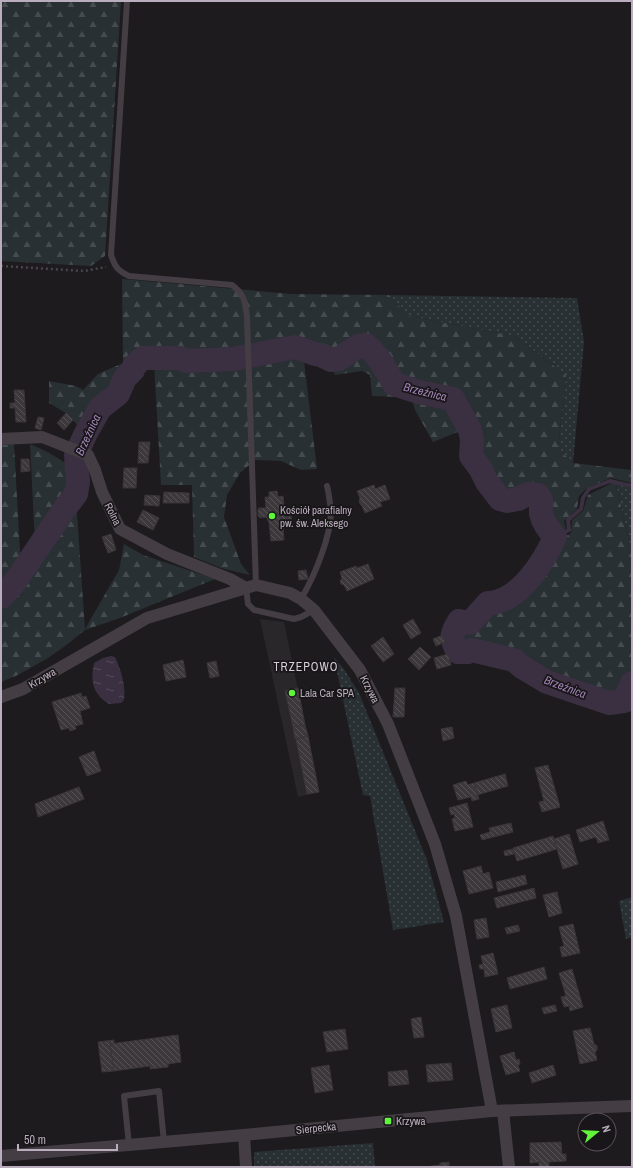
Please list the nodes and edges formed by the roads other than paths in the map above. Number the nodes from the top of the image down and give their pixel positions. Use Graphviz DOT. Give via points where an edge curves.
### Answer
graph roads {
  1 [pos="127,1"];
  2 [pos="1,439"];
  3 [pos="328,486"];
  4 [pos="251,587"];
  5 [pos="301,599"];
  6 [pos="314,610"];
  7 [pos="1,697"];
  8 [pos="632,1106"];
  9 [pos="497,1111"];
  10 [pos="244,1135"];
  11 [pos="164,1142"];
  12 [pos="129,1145"];
  13 [pos="1,1156"];
  14 [pos="246,1167"];
  15 [pos="509,1167"];
  1 -- 4 [label="lane" via="111,255 120,272 130,276 232,285 240,291 245,301 248,347"];
  2 -- 4 [label="street, Rolna" via="42,437 88,455 120,529 167,554"];
  3 -- 5 [label="lane" via="331,511 329,528 309,586"];
  4 -- 5 [label="street, Krzywa" via="290,593"];
  4 -- 6 [label="lane" via="248,604 254,610 294,619"];
  4 -- 7 [label="street, Krzywa" via="147,618 23,689"];
  5 -- 6 [label="street, Krzywa"];
  6 -- 9 [label="street, Krzywa" via="360,670 388,724 435,844 456,916"];
  8 -- 9 [label="street, Sierpecka"];
  9 -- 10 [label="street, Sierpecka"];
  9 -- 15 [label="street, Krzywa"];
  10 -- 11 [label="street, Sierpecka"];
  10 -- 14 [label="street"];
  11 -- 12 [label="street, Sierpecka"];
  11 -- 12 [label="lane" via="159,1091 124,1096"];
  12 -- 13 [label="street, Sierpecka"];
}
